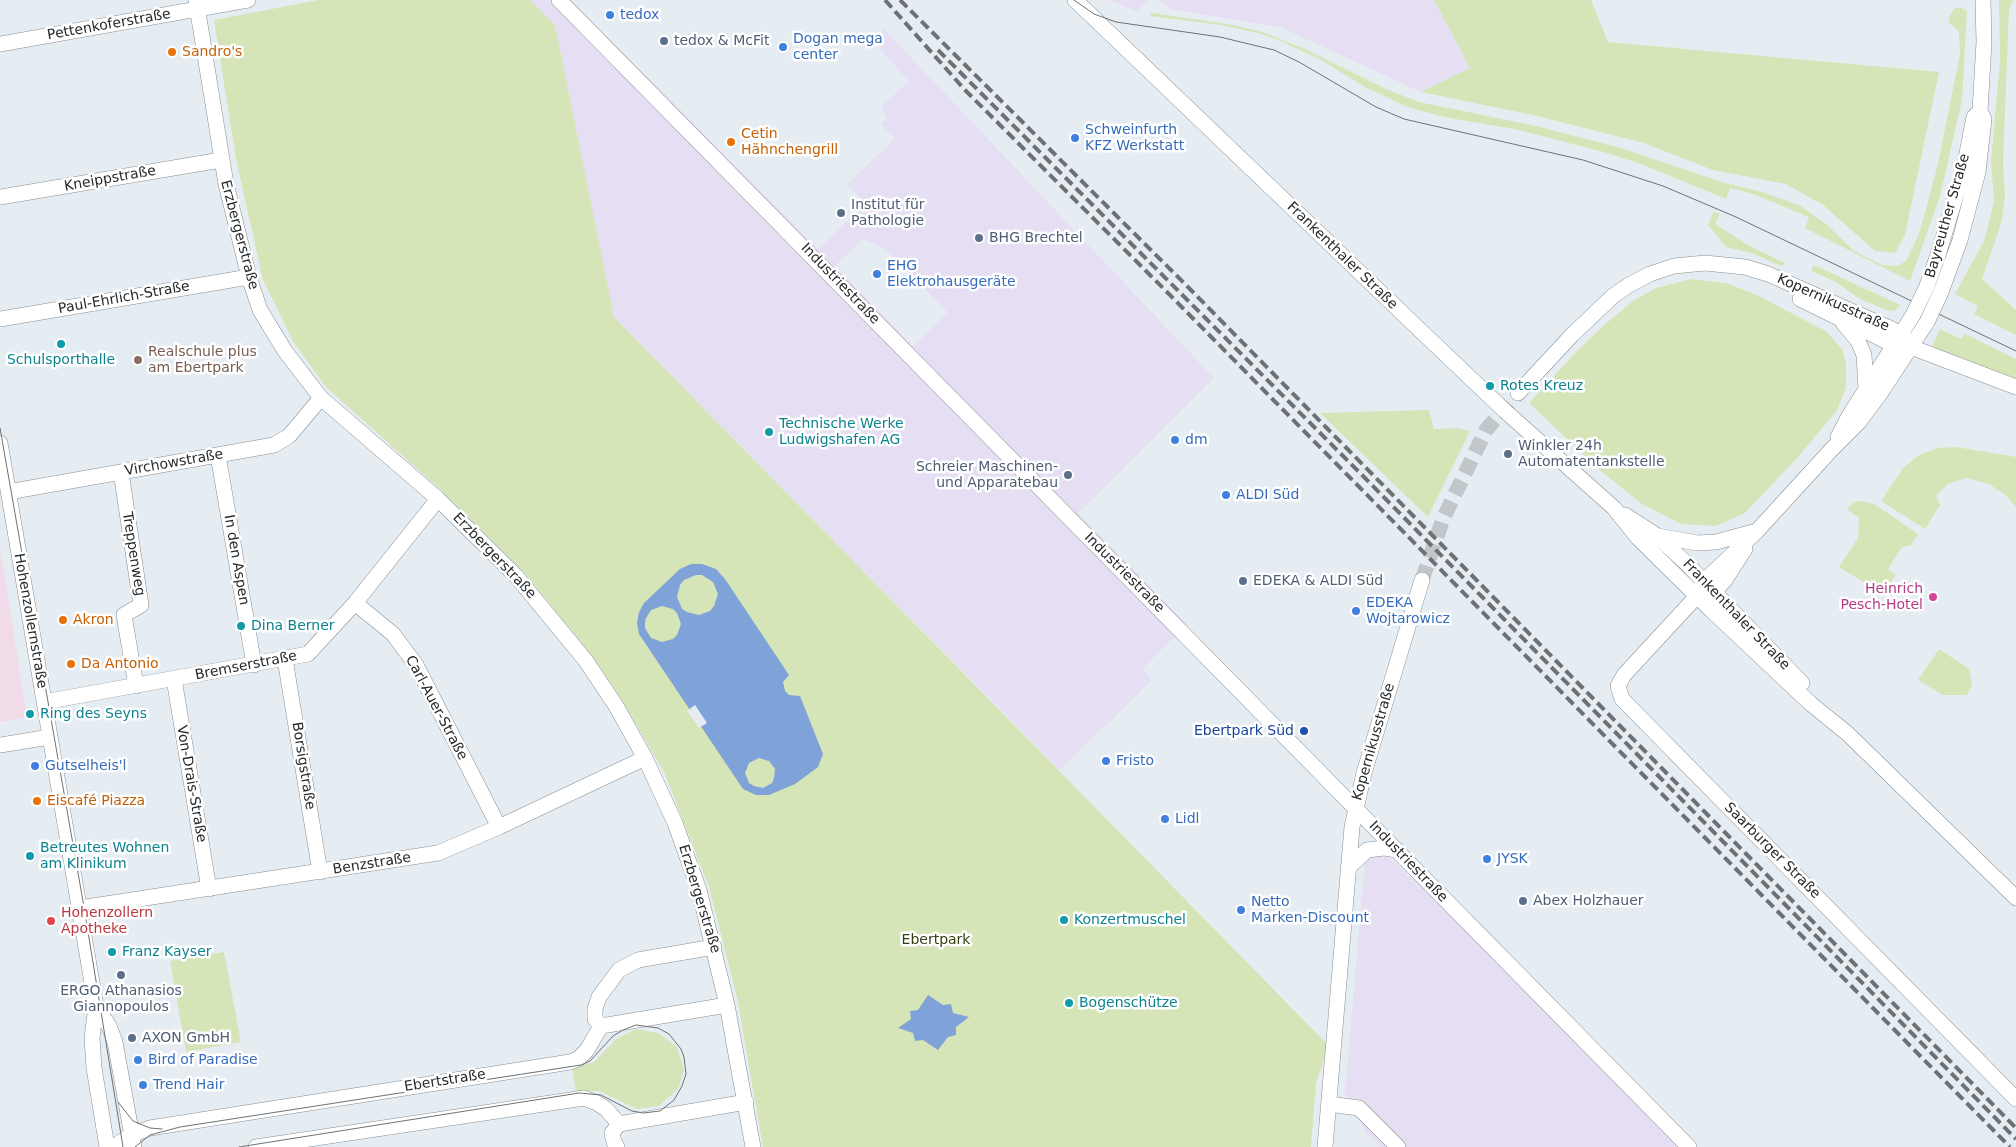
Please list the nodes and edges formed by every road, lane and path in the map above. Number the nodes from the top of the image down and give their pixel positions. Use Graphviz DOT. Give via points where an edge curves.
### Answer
graph roads {
  1 [pos="248,0"];
  2 [pos="559,0"];
  3 [pos="1075,0"];
  4 [pos="1983,1"];
  5 [pos="196,4"];
  6 [pos="0,44"];
  7 [pos="1980,111"];
  8 [pos="221,160"];
  9 [pos="0,198"];
  10 [pos="1726,265"];
  11 [pos="249,277"];
  12 [pos="1839,318"];
  13 [pos="0,319"];
  14 [pos="1898,340"];
  15 [pos="1911,347"];
  16 [pos="2016,386"];
  17 [pos="1866,388"];
  18 [pos="1518,394"];
  19 [pos="321,398"];
  20 [pos="0,443"];
  21 [pos="1832,449"];
  22 [pos="218,455"];
  23 [pos="120,472"];
  24 [pos="8,492"];
  25 [pos="438,500"];
  26 [pos="1614,508"];
  27 [pos="1757,531"];
  28 [pos="1656,536"];
  29 [pos="1422,580"];
  30 [pos="1709,586"];
  31 [pos="1697,596"];
  32 [pos="355,603"];
  33 [pos="285,659"];
  34 [pos="254,665"];
  35 [pos="174,679"];
  36 [pos="136,686"];
  37 [pos="44,702"];
  38 [pos="1848,734"];
  39 [pos="50,737"];
  40 [pos="0,745"];
  41 [pos="645,758"];
  42 [pos="1356,808"];
  43 [pos="499,827"];
  44 [pos="1397,850"];
  45 [pos="1348,868"];
  46 [pos="320,872"];
  47 [pos="209,889"];
  48 [pos="2016,898"];
  49 [pos="80,908"];
  50 [pos="714,947"];
  51 [pos="728,1005"];
  52 [pos="96,1006"];
  53 [pos="602,1026"];
  54 [pos="2016,1099"];
  55 [pos="746,1102"];
  56 [pos="1328,1104"];
  57 [pos="619,1124"];
  58 [pos="132,1141"];
  59 [pos="107,1147"];
  60 [pos="114,1147"];
  61 [pos="256,1147"];
  62 [pos="618,1147"];
  63 [pos="753,1147"];
  64 [pos="1325,1147"];
  65 [pos="1398,1147"];
  66 [pos="1689,1147"];
  1 -- 5 [label="street, Pettenkoferstraße"];
  2 -- 42 [label="street, Industriestraße"];
  3 -- 26 [label="street, Frankenthaler Straße" via="1428,339"];
  4 -- 7 [label="street, Bayreuther Straße"];
  5 -- 6 [label="street, Pettenkoferstraße"];
  5 -- 8 [label="street, Erzbergerstraße"];
  7 -- 14 [label="street, Bayreuther Straße, bridge" via="1974,118 1959,185 1927,286"];
  7 -- 15 [label="street, Bayreuther Straße, bridge" via="1984,118 1978,172 1960,240 1942,292"];
  8 -- 9 [label="street, Kneippstraße"];
  8 -- 11 [label="street, Erzbergerstraße"];
  10 -- 12 [label="street, Kopernikusstraße"];
  10 -- 14 [label="street, Kopernikusstraße" via="1745,266 1768,274"];
  10 -- 18 [label="street, Kopernikusstraße" via="1674,266 1629,285 1572,335"];
  11 -- 13 [label="street, Paul-Ehrlich-Straße"];
  11 -- 19 [label="street, Erzbergerstraße" via="260,310 285,351"];
  12 -- 14 [label="street, Kopernikusstraße"];
  12 -- 17 [label="street" via="1858,340 1864,355"];
  14 -- 15 [label="street, Kopernikusstraße"];
  14 -- 17 [label="street, Bayreuther Straße"];
  15 -- 16 [label="street"];
  15 -- 21 [label="street, Bayreuther Straße" via="1859,422"];
  17 -- 21 [label="street, Bayreuther Straße"];
  19 -- 22 [label="street, Virchowstraße" via="288,436 274,445"];
  19 -- 25 [label="street, Erzbergerstraße"];
  20 -- 24 [label="street, Hohenzollernstraße"];
  21 -- 27 [label="street, Bayreuther Straße"];
  22 -- 23 [label="street, Virchowstraße"];
  22 -- 34 [label="street, In den Aspen"];
  23 -- 24 [label="street, Virchowstraße"];
  23 -- 36 [label="street, Treppenweg" via="141,605 124,615"];
  24 -- 37 [label="street, Hohenzollernstraße"];
  25 -- 32 [label="street, Bremserstraße"];
  25 -- 41 [label="street, Erzbergerstraße" via="516,576 557,624 616,706"];
  26 -- 28 [label="street, Frankenthaler Straße"];
  26 -- 31 [label="street, Frankenthaler Straße" via="1638,538"];
  27 -- 28 [label="street" via="1716,542 1697,543"];
  27 -- 30 [label="street, Bayreuther Straße"];
  28 -- 30 [label="street, Frankenthaler Straße"];
  29 -- 42 [label="street, Kopernikusstraße"];
  30 -- 31 [label="street, Bayreuther Straße"];
  30 -- 38 [label="street, Frankenthaler Straße"];
  31 -- 38 [label="street, Frankenthaler Straße" via="1811,704"];
  31 -- 54 [label="street, Saarburger Straße" via="1624,675 1618,686 1622,699"];
  32 -- 33 [label="street, Bremserstraße" via="308,654"];
  32 -- 43 [label="street, Carl-Auer-Straße" via="393,634 416,665"];
  33 -- 34 [label="street, Bremserstraße"];
  33 -- 46 [label="street, Borsigstraße"];
  34 -- 35 [label="street, Bremserstraße"];
  35 -- 36 [label="street, Bremserstraße"];
  35 -- 47 [label="street, Von-Drais-Straße"];
  36 -- 37 [label="street, Bremserstraße"];
  37 -- 39 [label="street, Hohenzollernstraße"];
  38 -- 48 [label="street, Frankenthaler Straße"];
  39 -- 40 [label="street"];
  39 -- 49 [label="street, Hohenzollernstraße"];
  41 -- 43 [label="street, Benzstraße"];
  41 -- 50 [label="street, Erzbergerstraße" via="675,823 699,890"];
  42 -- 44 [label="street, Industriestraße"];
  42 -- 45 [label="street, Kopernikusstraße"];
  43 -- 46 [label="street, Benzstraße" via="438,853"];
  44 -- 45 [label="street" via="1368,850"];
  44 -- 66 [label="street, Industriestraße"];
  45 -- 56 [label="street, Kopernikusstraße"];
  46 -- 47 [label="street, Benzstraße"];
  47 -- 49 [label="street, Benzstraße"];
  49 -- 52 [label="street, Hohenzollernstraße"];
  50 -- 51 [label="street, Erzbergerstraße"];
  50 -- 53 [label="street" via="638,960 619,970 594,1009 595,1019"];
  51 -- 53 [label="street"];
  51 -- 55 [label="street, Erzbergerstraße"];
  52 -- 58 [label="street, Hohenzollernstraße" via="115,1042"];
  52 -- 59 [label="street, Hohenzollernstraße" via="93,1061"];
  53 -- 58 [label="street, Ebertstraße" via="587,1050 570,1062 150,1128"];
  55 -- 57 [label="street"];
  55 -- 63 [label="street, Erzbergerstraße"];
  56 -- 64 [label="street, Kopernikusstraße"];
  56 -- 65 [label="street" via="1359,1108"];
  57 -- 61 [label="street" via="606,1109 584,1098"];
  57 -- 62 [label="street" via="612,1134"];
  58 -- 60 [label="street, Ebertstraße"];
}
